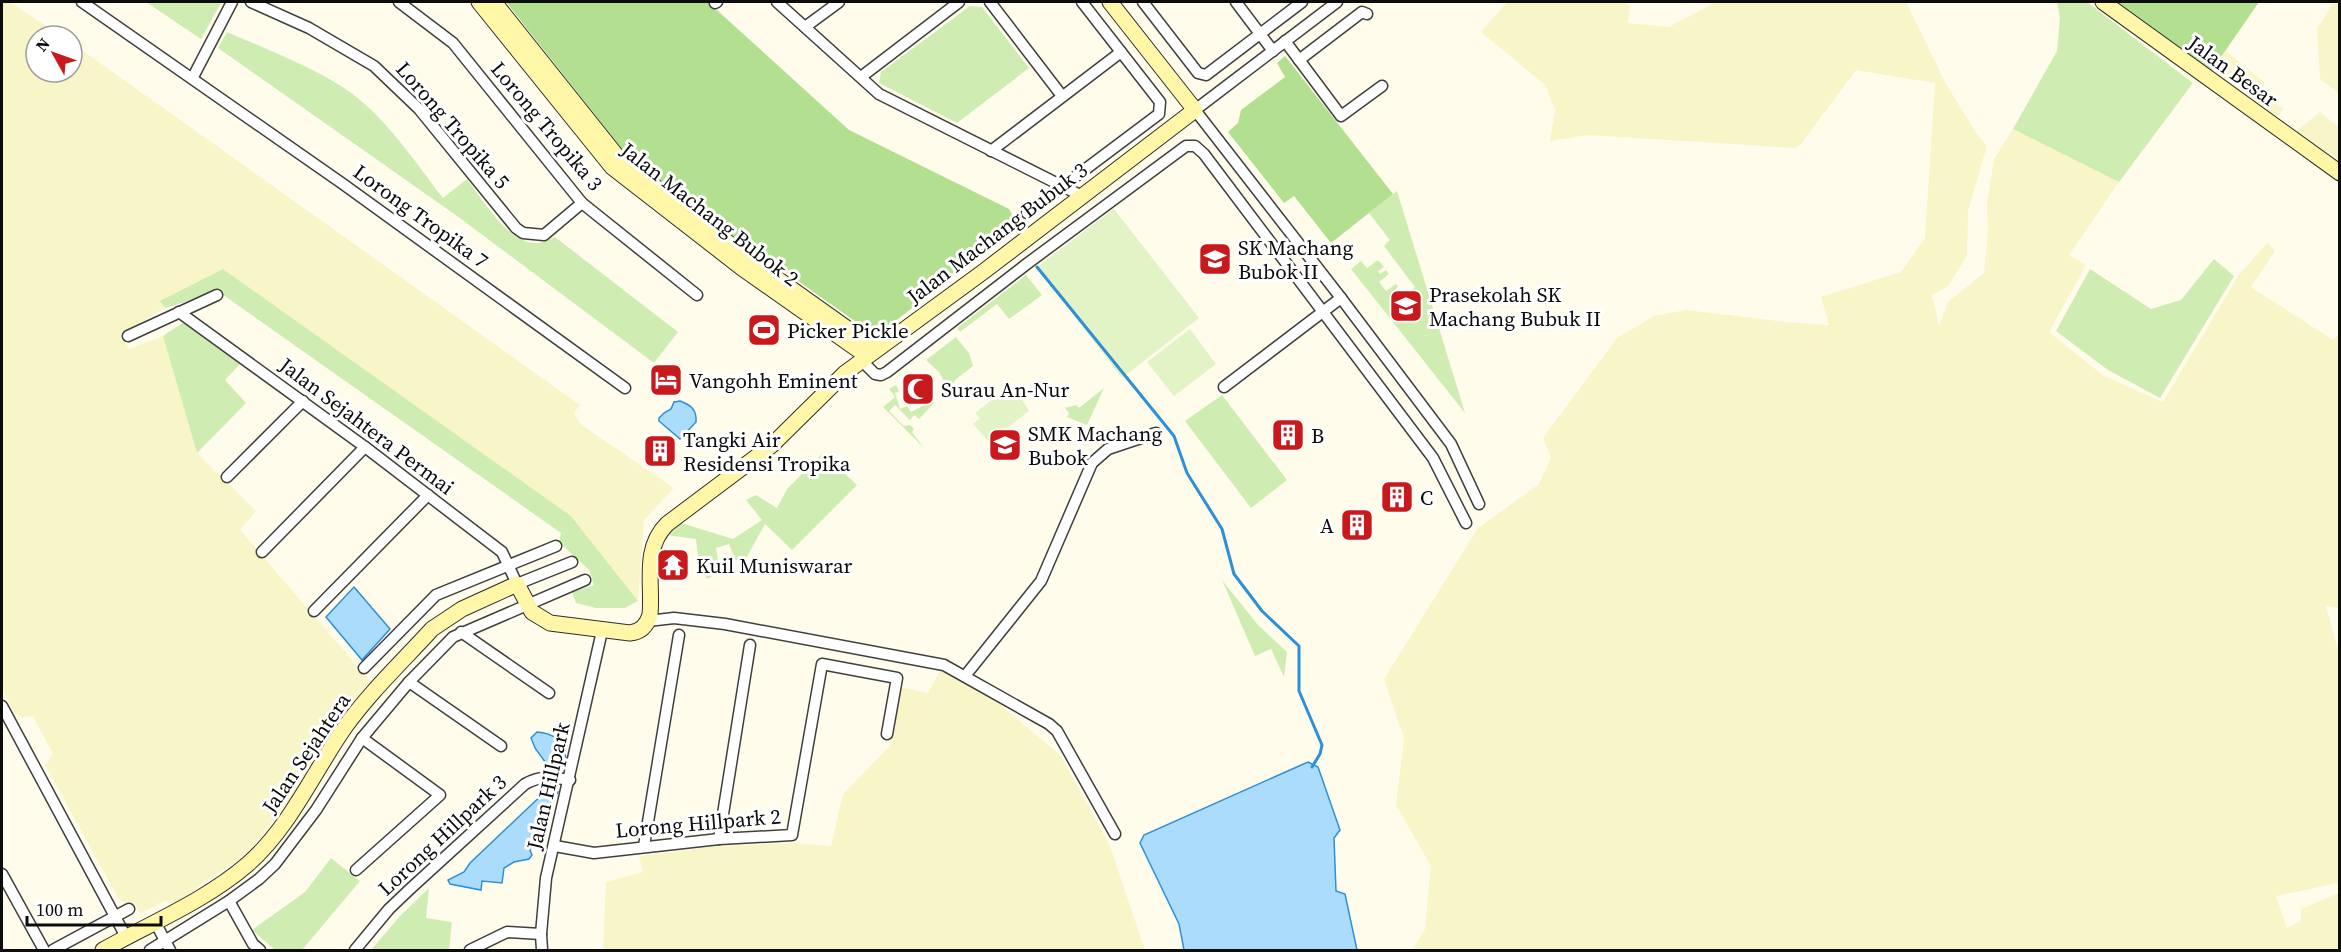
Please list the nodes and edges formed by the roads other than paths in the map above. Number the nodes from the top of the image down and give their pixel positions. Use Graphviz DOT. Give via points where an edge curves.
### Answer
graph roads {
  1 [pos="82,2"];
  2 [pos="232,2"];
  3 [pos="251,2"];
  4 [pos="399,2"];
  5 [pos="479,2"];
  6 [pos="494,2"];
  7 [pos="777,2"];
  8 [pos="839,2"];
  9 [pos="959,2"];
  10 [pos="990,2"];
  11 [pos="1082,2"];
  12 [pos="1110,2"];
  13 [pos="1143,2"];
  14 [pos="1236,2"];
  15 [pos="1302,2"];
  16 [pos="1337,2"];
  17 [pos="2103,2"];
  18 [pos="1367,14"];
  19 [pos="805,27"];
  20 [pos="1260,33"];
  21 [pos="1285,41"];
  22 [pos="1273,51"];
  23 [pos="1121,52"];
  24 [pos="1299,60"];
  25 [pos="193,77"];
  26 [pos="861,77"];
  27 [pos="1382,86"];
  28 [pos="1062,96"];
  29 [pos="1195,110"];
  30 [pos="991,151"];
  31 [pos="2340,173"];
  32 [pos="1061,187"];
  33 [pos="1082,196"];
  34 [pos="582,203"];
  35 [pos="1027,213"];
  36 [pos="1046,224"];
  37 [pos="1059,240"];
  38 [pos="983,272"];
  39 [pos="994,289"];
  40 [pos="217,295"];
  41 [pos="697,295"];
  42 [pos="1341,298"];
  43 [pos="813,311"];
  44 [pos="1324,311"];
  45 [pos="179,312"];
  46 [pos="128,336"];
  47 [pos="868,355"];
  48 [pos="1224,387"];
  49 [pos="625,388"];
  50 [pos="303,401"];
  51 [pos="1156,433"];
  52 [pos="366,447"];
  53 [pos="227,477"];
  54 [pos="428,495"];
  55 [pos="1479,504"];
  56 [pos="1466,523"];
  57 [pos="556,546"];
  58 [pos="262,552"];
  59 [pos="572,562"];
  60 [pos="508,566"];
  61 [pos="585,580"];
  62 [pos="517,584"];
  63 [pos="527,605"];
  64 [pos="314,611"];
  65 [pos="648,621"];
  66 [pos="602,631"];
  67 [pos="461,632"];
  68 [pos="679,635"];
  69 [pos="750,645"];
  70 [pos="364,668"];
  71 [pos="965,676"];
  72 [pos="410,682"];
  73 [pos="549,693"];
  74 [pos="2,706"];
  75 [pos="887,734"];
  76 [pos="362,738"];
  77 [pos="501,746"];
  78 [pos="570,780"];
  79 [pos="1115,834"];
  80 [pos="719,839"];
  81 [pos="555,846"];
  82 [pos="644,846"];
  83 [pos="356,870"];
  84 [pos="2,874"];
  85 [pos="229,901"];
  86 [pos="129,909"];
  87 [pos="115,916"];
  88 [pos="155,922"];
  89 [pos="541,934"];
  90 [pos="126,937"];
  91 [pos="494,945"];
  92 [pos="167,946"];
  93 [pos="44,951"];
  94 [pos="53,951"];
  95 [pos="103,951"];
  96 [pos="150,951"];
  97 [pos="260,951"];
  98 [pos="355,951"];
  99 [pos="470,951"];
  100 [pos="542,951"];
  1 -- 25 [label="street, Lorong Tropika 7"];
  2 -- 25 [label="street"];
  3 -- 34 [label="street, Lorong Tropika 5" via="309,28 374,66 419,109 523,233 544,236"];
  4 -- 34 [label="street, Lorong Tropika 3" via="453,43"];
  5 -- 43 [label="main road, Jalan Machang Bubok 2" via="612,167 742,268"];
  6 -- 43 [label="main road, Jalan Machang Bubok 2" via="620,160"];
  7 -- 19 [label="street"];
  8 -- 19 [label="street"];
  9 -- 26 [label="street"];
  10 -- 28 [label="street"];
  11 -- 23 [label="street"];
  12 -- 29 [label="main road"];
  13 -- 20 [label="street" via="1198,73 1206,75"];
  14 -- 20 [label="street"];
  15 -- 20 [label="street"];
  16 -- 21 [label="street, Jalan Machang Bubuk 3"];
  17 -- 31 [label="main road, Jalan Besar"];
  18 -- 24 [label="street" via="1362,12"];
  19 -- 26 [label="street"];
  20 -- 22 [label="street"];
  21 -- 22 [label="street, Jalan Machang Bubuk 3"];
  21 -- 24 [label="street"];
  22 -- 29 [label="street, Jalan Machang Bubuk 3"];
  23 -- 28 [label="street"];
  23 -- 32 [label="street, Jalan Machang Bubuk 3" via="1160,102 1161,110"];
  24 -- 27 [label="street" via="1341,116"];
  25 -- 49 [label="street, Lorong Tropika 7"];
  26 -- 30 [label="street" via="879,94"];
  28 -- 30 [label="street"];
  29 -- 33 [label="main road, Jalan Machang Bubuk 3"];
  29 -- 42 [label="street"];
  30 -- 32 [label="street"];
  32 -- 33 [label="street"];
  32 -- 35 [label="street, Jalan Machang Bubuk 3"];
  33 -- 36 [label="main road, Jalan Machang Bubuk 3"];
  34 -- 41 [label="street, Lorong Tropika 3"];
  36 -- 37 [label="street"];
  36 -- 38 [label="main road, Jalan Machang Bubuk 3"];
  37 -- 39 [label="street"];
  37 -- 44 [label="street" via="1186,146 1195,146"];
  38 -- 39 [label="street"];
  38 -- 47 [label="main road, Jalan Machang Bubuk 3"];
  39 -- 47 [label="street" via="887,372 875,374"];
  40 -- 45 [label="street"];
  42 -- 44 [label="street"];
  42 -- 55 [label="street" via="1451,444"];
  43 -- 47 [label="main road, Jalan Machang Bubok 2"];
  44 -- 48 [label="street"];
  44 -- 56 [label="street" via="1433,458"];
  45 -- 46 [label="street"];
  45 -- 50 [label="street, Jalan Sejahtera Permai"];
  47 -- 65 [label="main road, Jalan Machang Bubuk 3" via="829,386 772,445 661,530 651,560"];
  50 -- 52 [label="street, Jalan Sejahtera Permai"];
  50 -- 53 [label="street"];
  51 -- 71 [label="street" via="1108,449 1092,463 1041,581"];
  52 -- 54 [label="street, Jalan Sejahtera Permai"];
  52 -- 58 [label="street"];
  54 -- 60 [label="street, Jalan Sejahtera Permai" via="502,552"];
  54 -- 64 [label="street"];
  57 -- 60 [label="street"];
  59 -- 62 [label="street, Jalan Sejahtera"];
  60 -- 62 [label="street, Jalan Sejahtera Permai"];
  60 -- 70 [label="street" via="436,596"];
  61 -- 63 [label="street"];
  62 -- 63 [label="main road"];
  62 -- 88 [label="main road, Jalan Sejahtera" via="462,609 432,629 345,727 264,849 216,888"];
  63 -- 66 [label="main road" via="550,624"];
  63 -- 67 [label="street"];
  65 -- 66 [label="main road" via="635,633"];
  65 -- 71 [label="street" via="674,618 725,624 944,665"];
  66 -- 78 [label="street, Jalan Hillpark"];
  67 -- 72 [label="street"];
  67 -- 73 [label="street"];
  68 -- 82 [label="street"];
  69 -- 80 [label="street"];
  71 -- 79 [label="street" via="1057,731"];
  72 -- 76 [label="street"];
  72 -- 77 [label="street"];
  74 -- 87 [label="street"];
  75 -- 80 [label="street, Lorong Hillpark 2" via="897,678 822,664 792,835"];
  76 -- 83 [label="street" via="440,795"];
  76 -- 85 [label="street" via="276,864"];
  78 -- 81 [label="street, Jalan Hillpark"];
  78 -- 98 [label="street, Lorong Hillpark 3" via="546,776 525,783 389,909"];
  80 -- 82 [label="street, Lorong Hillpark 2"];
  81 -- 82 [label="street, Lorong Hillpark 2" via="594,853"];
  81 -- 89 [label="street, Jalan Hillpark" via="546,878"];
  84 -- 93 [label="street"];
  85 -- 92 [label="street"];
  85 -- 97 [label="street"];
  86 -- 87 [label="street"];
  87 -- 90 [label="street"];
  87 -- 94 [label="street"];
  88 -- 90 [label="main road, Jalan Sejahtera"];
  88 -- 92 [label="street"];
  89 -- 91 [label="street" via="507,932"];
  89 -- 100 [label="street, Jalan Hillpark"];
  90 -- 95 [label="main road, Jalan Sejahtera"];
  91 -- 99 [label="street"];
  92 -- 96 [label="street"];
}
